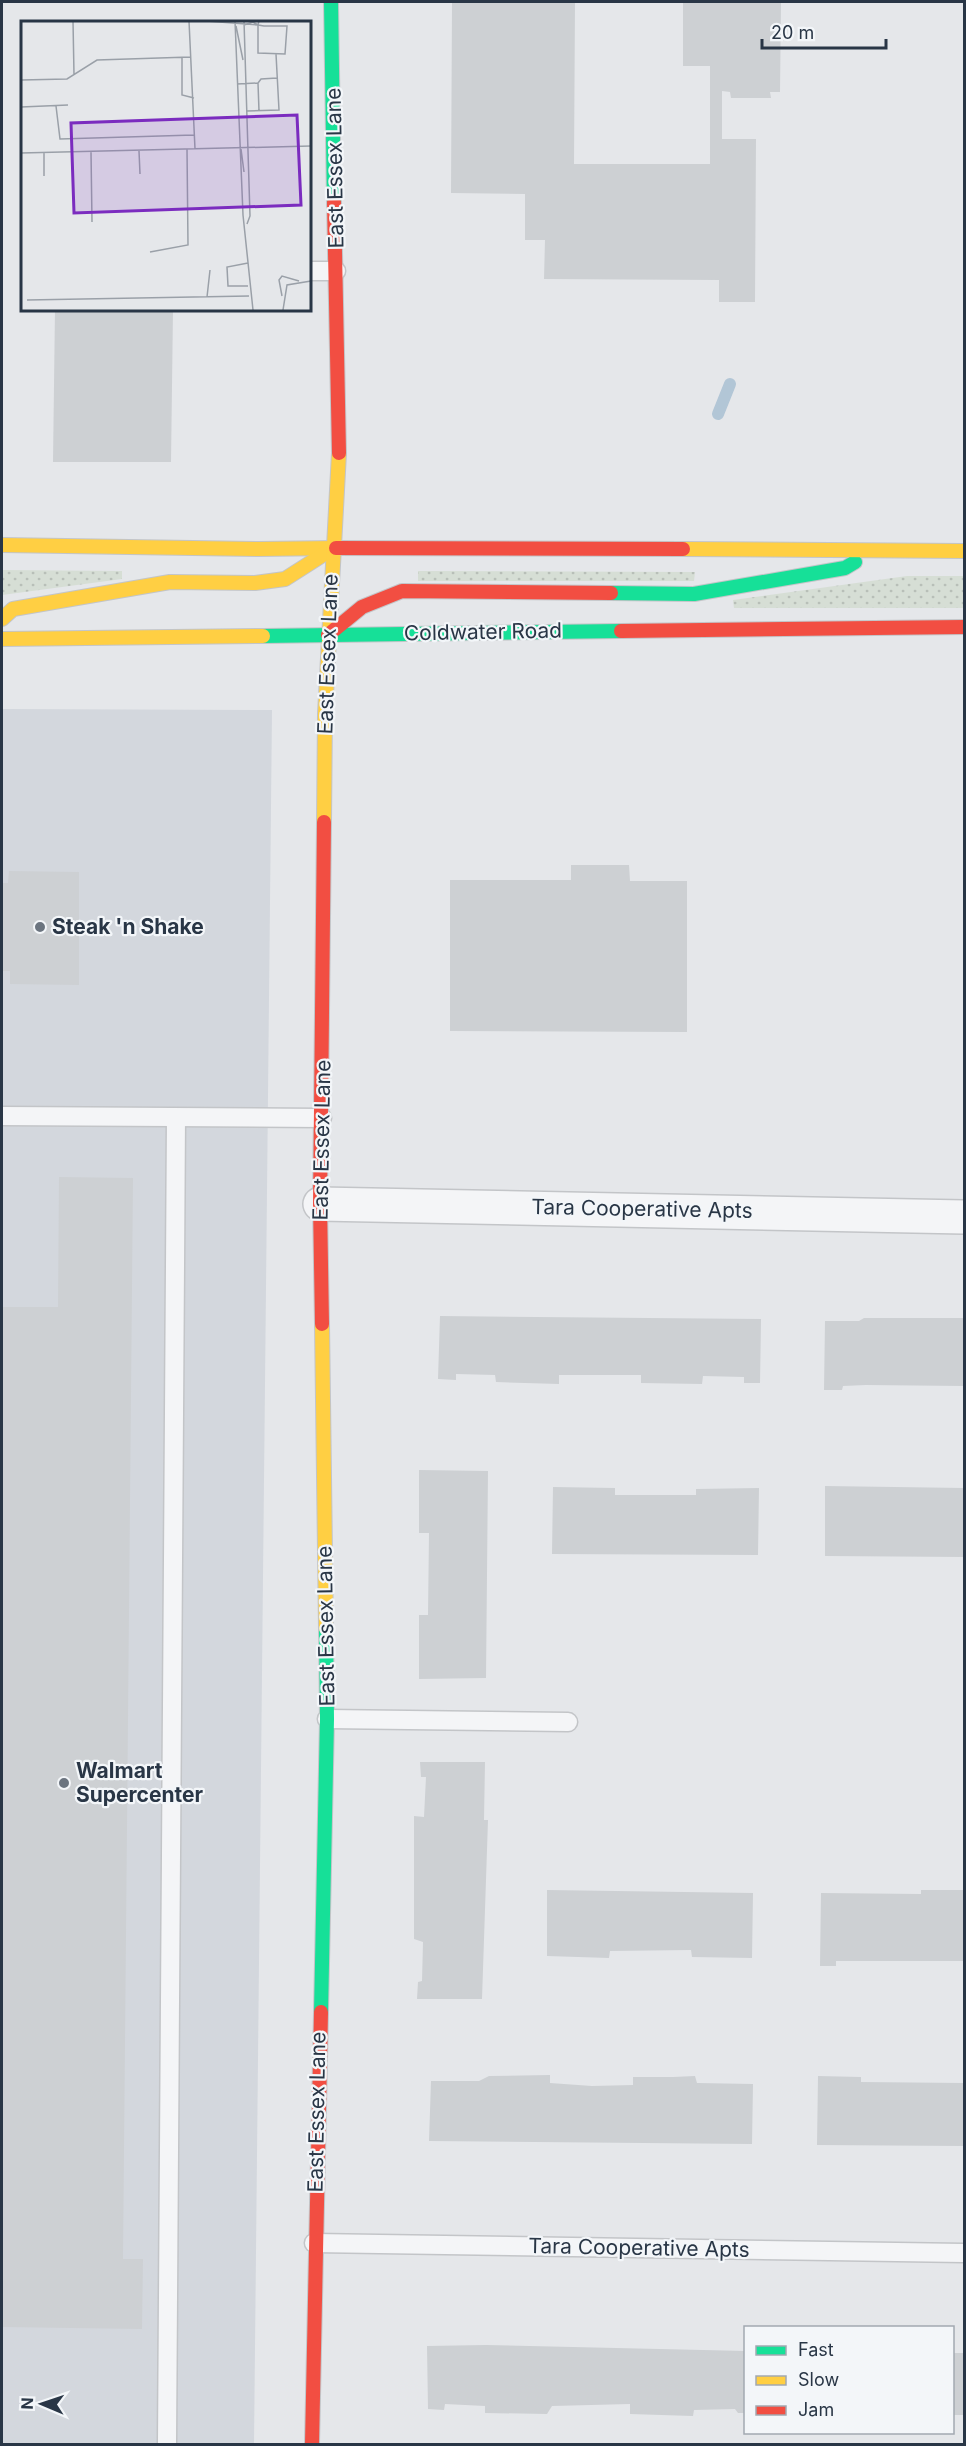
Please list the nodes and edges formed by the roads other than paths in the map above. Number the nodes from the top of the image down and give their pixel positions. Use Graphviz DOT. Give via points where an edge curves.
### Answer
graph roads {
  1 [pos="332,2"];
  2 [pos="310,271"];
  3 [pos="336,271"];
  4 [pos="2,545"];
  5 [pos="332,549"];
  6 [pos="872,551"];
  7 [pos="964,551"];
  8 [pos="2,619"];
  9 [pos="964,627"];
  10 [pos="328,635"];
  11 [pos="2,639"];
  12 [pos="2,1116"];
  13 [pos="176,1118"];
  14 [pos="322,1119"];
  15 [pos="320,1204"];
  16 [pos="964,1217"];
  17 [pos="327,1719"];
  18 [pos="568,1722"];
  19 [pos="314,2243"];
  20 [pos="964,2253"];
  21 [pos="167,2445"];
  22 [pos="312,2445"];
  1 -- 3 [label="main road, East Essex Lane"];
  2 -- 3 [label="lane"];
  3 -- 5 [label="main road, East Essex Lane" via="339,472"];
  4 -- 5 [label="main road"];
  5 -- 6 [label="main road"];
  5 -- 8 [label="main road" via="285,579 255,583 170,582 13,609"];
  5 -- 10 [label="main road, East Essex Lane"];
  6 -- 7 [label="main road"];
  6 -- 10 [label="main road" via="845,568 694,594 402,591 348,614"];
  9 -- 10 [label="main road, Coldwater Road"];
  10 -- 11 [label="main road, Coldwater Road"];
  10 -- 14 [label="main road, East Essex Lane"];
  12 -- 13 [label="lane"];
  13 -- 14 [label="lane"];
  13 -- 21 [label="lane"];
  14 -- 15 [label="main road, East Essex Lane"];
  15 -- 16 [label="street, Tara Cooperative Apts"];
  15 -- 17 [label="main road, East Essex Lane"];
  17 -- 18 [label="lane"];
  17 -- 19 [label="main road, East Essex Lane"];
  19 -- 20 [label="lane, Tara Cooperative Apts"];
  19 -- 22 [label="main road, East Essex Lane"];
}
